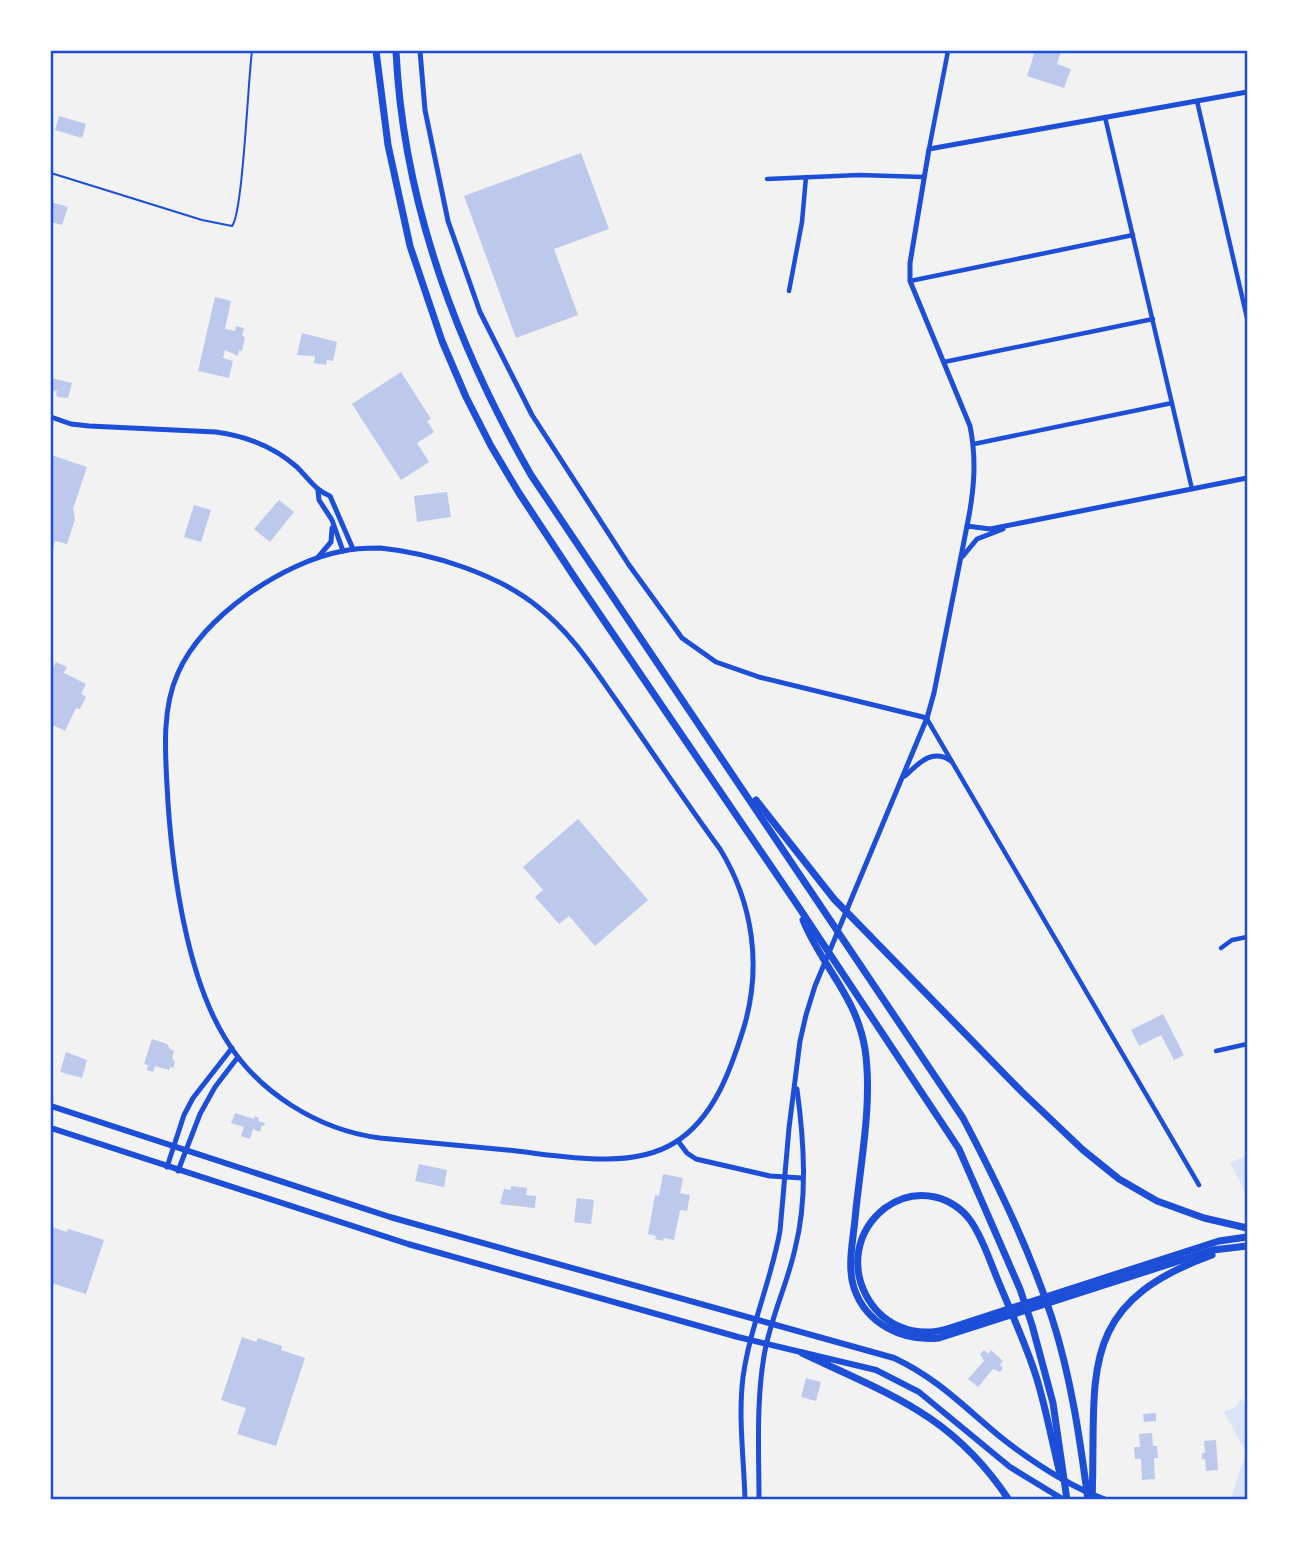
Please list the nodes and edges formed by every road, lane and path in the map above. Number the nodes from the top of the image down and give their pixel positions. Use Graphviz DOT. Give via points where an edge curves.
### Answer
graph roads {
  1 [pos="252,51"];
  2 [pos="376,51"];
  3 [pos="396,51"];
  4 [pos="420,51"];
  5 [pos="948,51"];
  6 [pos="1247,92"];
  7 [pos="1197,100"];
  8 [pos="1105,117"];
  9 [pos="929,149"];
  10 [pos="51,173"];
  11 [pos="806,177"];
  12 [pos="924,177"];
  13 [pos="767,179"];
  14 [pos="1133,235"];
  15 [pos="911,281"];
  16 [pos="789,291"];
  17 [pos="1247,318"];
  18 [pos="1153,319"];
  19 [pos="944,362"];
  20 [pos="1172,403"];
  21 [pos="51,417"];
  22 [pos="974,444"];
  23 [pos="1247,478"];
  24 [pos="1192,489"];
  25 [pos="318,491"];
  26 [pos="332,520"];
  27 [pos="1016,525"];
  28 [pos="967,526"];
  29 [pos="354,549"];
  30 [pos="343,551"];
  31 [pos="961,558"];
  32 [pos="314,560"];
  33 [pos="927,718"];
  34 [pos="723,760"];
  35 [pos="951,761"];
  36 [pos="903,779"];
  37 [pos="798,906"];
  38 [pos="1247,937"];
  39 [pos="1221,948"];
  40 [pos="1247,1044"];
  41 [pos="232,1048"];
  42 [pos="1216,1051"];
  43 [pos="238,1057"];
  44 [pos="796,1080"];
  45 [pos="51,1106"];
  46 [pos="51,1128"];
  47 [pos="678,1141"];
  48 [pos="174,1147"];
  49 [pos="187,1151"];
  50 [pos="167,1167"];
  51 [pos="178,1171"];
  52 [pos="786,1177"];
  53 [pos="802,1178"];
  54 [pos="1199,1185"];
  55 [pos="1247,1228"];
  56 [pos="1247,1237"];
  57 [pos="1247,1247"];
  58 [pos="755,1319"];
  59 [pos="772,1324"];
  60 [pos="751,1340"];
  61 [pos="766,1344"];
  62 [pos="802,1353"];
  63 [pos="1060,1465"];
  64 [pos="1089,1478"];
  65 [pos="745,1500"];
  66 [pos="759,1500"];
  67 [pos="1009,1500"];
  68 [pos="1066,1500"];
  69 [pos="1090,1500"];
  70 [pos="1106,1500"];
  1 -- 10 [label="lane" via="240,195 232,226"];
  2 -- 37 [label="highway" via="388,145 410,246 466,397 534,515"];
  3 -- 34 [label="highway" via="418,195 447,297 485,390 531,475"];
  4 -- 33 [label="street" via="425,110 448,221 480,312 532,415 682,638 716,662 760,677"];
  5 -- 9 [label="street"];
  6 -- 7 [label="street"];
  7 -- 8 [label="street"];
  7 -- 17 [label="street"];
  8 -- 9 [label="street"];
  8 -- 14 [label="street"];
  9 -- 12 [label="street"];
  11 -- 12 [label="street"];
  11 -- 13 [label="street"];
  11 -- 16 [label="street"];
  12 -- 15 [label="street"];
  14 -- 15 [label="street"];
  14 -- 18 [label="street"];
  15 -- 19 [label="street"];
  18 -- 19 [label="street"];
  18 -- 20 [label="street"];
  19 -- 22 [label="street"];
  20 -- 22 [label="street"];
  20 -- 24 [label="street"];
  21 -- 25 [label="street" via="89,426 234,435 281,456"];
  22 -- 28 [label="street" via="975,482"];
  23 -- 24 [label="street"];
  24 -- 27 [label="street"];
  25 -- 26 [label="street"];
  25 -- 29 [label="street" via="330,496"];
  26 -- 30 [label="street"];
  26 -- 32 [label="street" via="331,542"];
  27 -- 28 [label="street"];
  27 -- 31 [label="street" via="977,539"];
  28 -- 31 [label="street"];
  29 -- 30 [label="street"];
  29 -- 47 [label="street" via="416,553 490,578 537,606 588,659 728,862 752,932 749,1010 714,1101"];
  30 -- 32 [label="street"];
  31 -- 33 [label="street"];
  32 -- 41 [label="street" via="268,582 221,617 178,671 169,702 166,774 180,901 208,1004"];
  33 -- 35 [label="street"];
  33 -- 36 [label="street"];
  34 -- 55 [label="highway" via="834,899 1083,1150 1119,1180 1157,1201"];
  34 -- 64 [label="highway" via="963,1118 1003,1194 1052,1318"];
  35 -- 36 [label="street" via="929,757"];
  35 -- 54 [label="street"];
  36 -- 44 [label="street" via="815,986 800,1041"];
  37 -- 57 [label="highway" via="811,939 854,1008 862,1035 866,1102 852,1273 860,1302 882,1325 906,1336 939,1338 1213,1250"];
  37 -- 63 [label="highway" via="959,1149 1032,1325 1053,1403"];
  38 -- 39 [label="street"];
  40 -- 42 [label="street"];
  41 -- 43 [label="street"];
  41 -- 48 [label="street" via="193,1098"];
  43 -- 47 [label="street" via="290,1105 331,1125 371,1137 591,1159 644,1154"];
  43 -- 49 [label="street" via="200,1114"];
  44 -- 52 [label="street"];
  44 -- 53 [label="street"];
  45 -- 48 [label="main road"];
  46 -- 50 [label="main road"];
  47 -- 52 [label="street" via="696,1159"];
  48 -- 49 [label="main road"];
  48 -- 50 [label="street"];
  49 -- 51 [label="street"];
  49 -- 58 [label="main road" via="390,1217"];
  50 -- 51 [label="main road"];
  51 -- 60 [label="main road" via="408,1244"];
  52 -- 53 [label="street"];
  52 -- 58 [label="street" via="777,1251"];
  53 -- 59 [label="street" via="799,1234"];
  56 -- 63 [label="highway" via="1219,1241 940,1331 929,1333 898,1327 884,1317 870,1303 859,1279 862,1238 877,1215 896,1201 916,1195 939,1198 970,1220 1002,1290 1019,1329"];
  57 -- 64 [label="highway" via="1206,1257 1161,1278 1134,1296 1112,1322 1098,1366"];
  58 -- 59 [label="main road"];
  58 -- 60 [label="street"];
  59 -- 61 [label="street"];
  59 -- 70 [label="main road" via="913,1367 1028,1458"];
  60 -- 61 [label="main road"];
  60 -- 65 [label="street" via="741,1405"];
  61 -- 62 [label="main road"];
  61 -- 66 [label="street" via="758,1412"];
  62 -- 67 [label="highway" via="922,1411 965,1446"];
  62 -- 68 [label="main road" via="865,1367 908,1385 1010,1467"];
  63 -- 68 [label="highway"];
  64 -- 69 [label="highway"];
}
